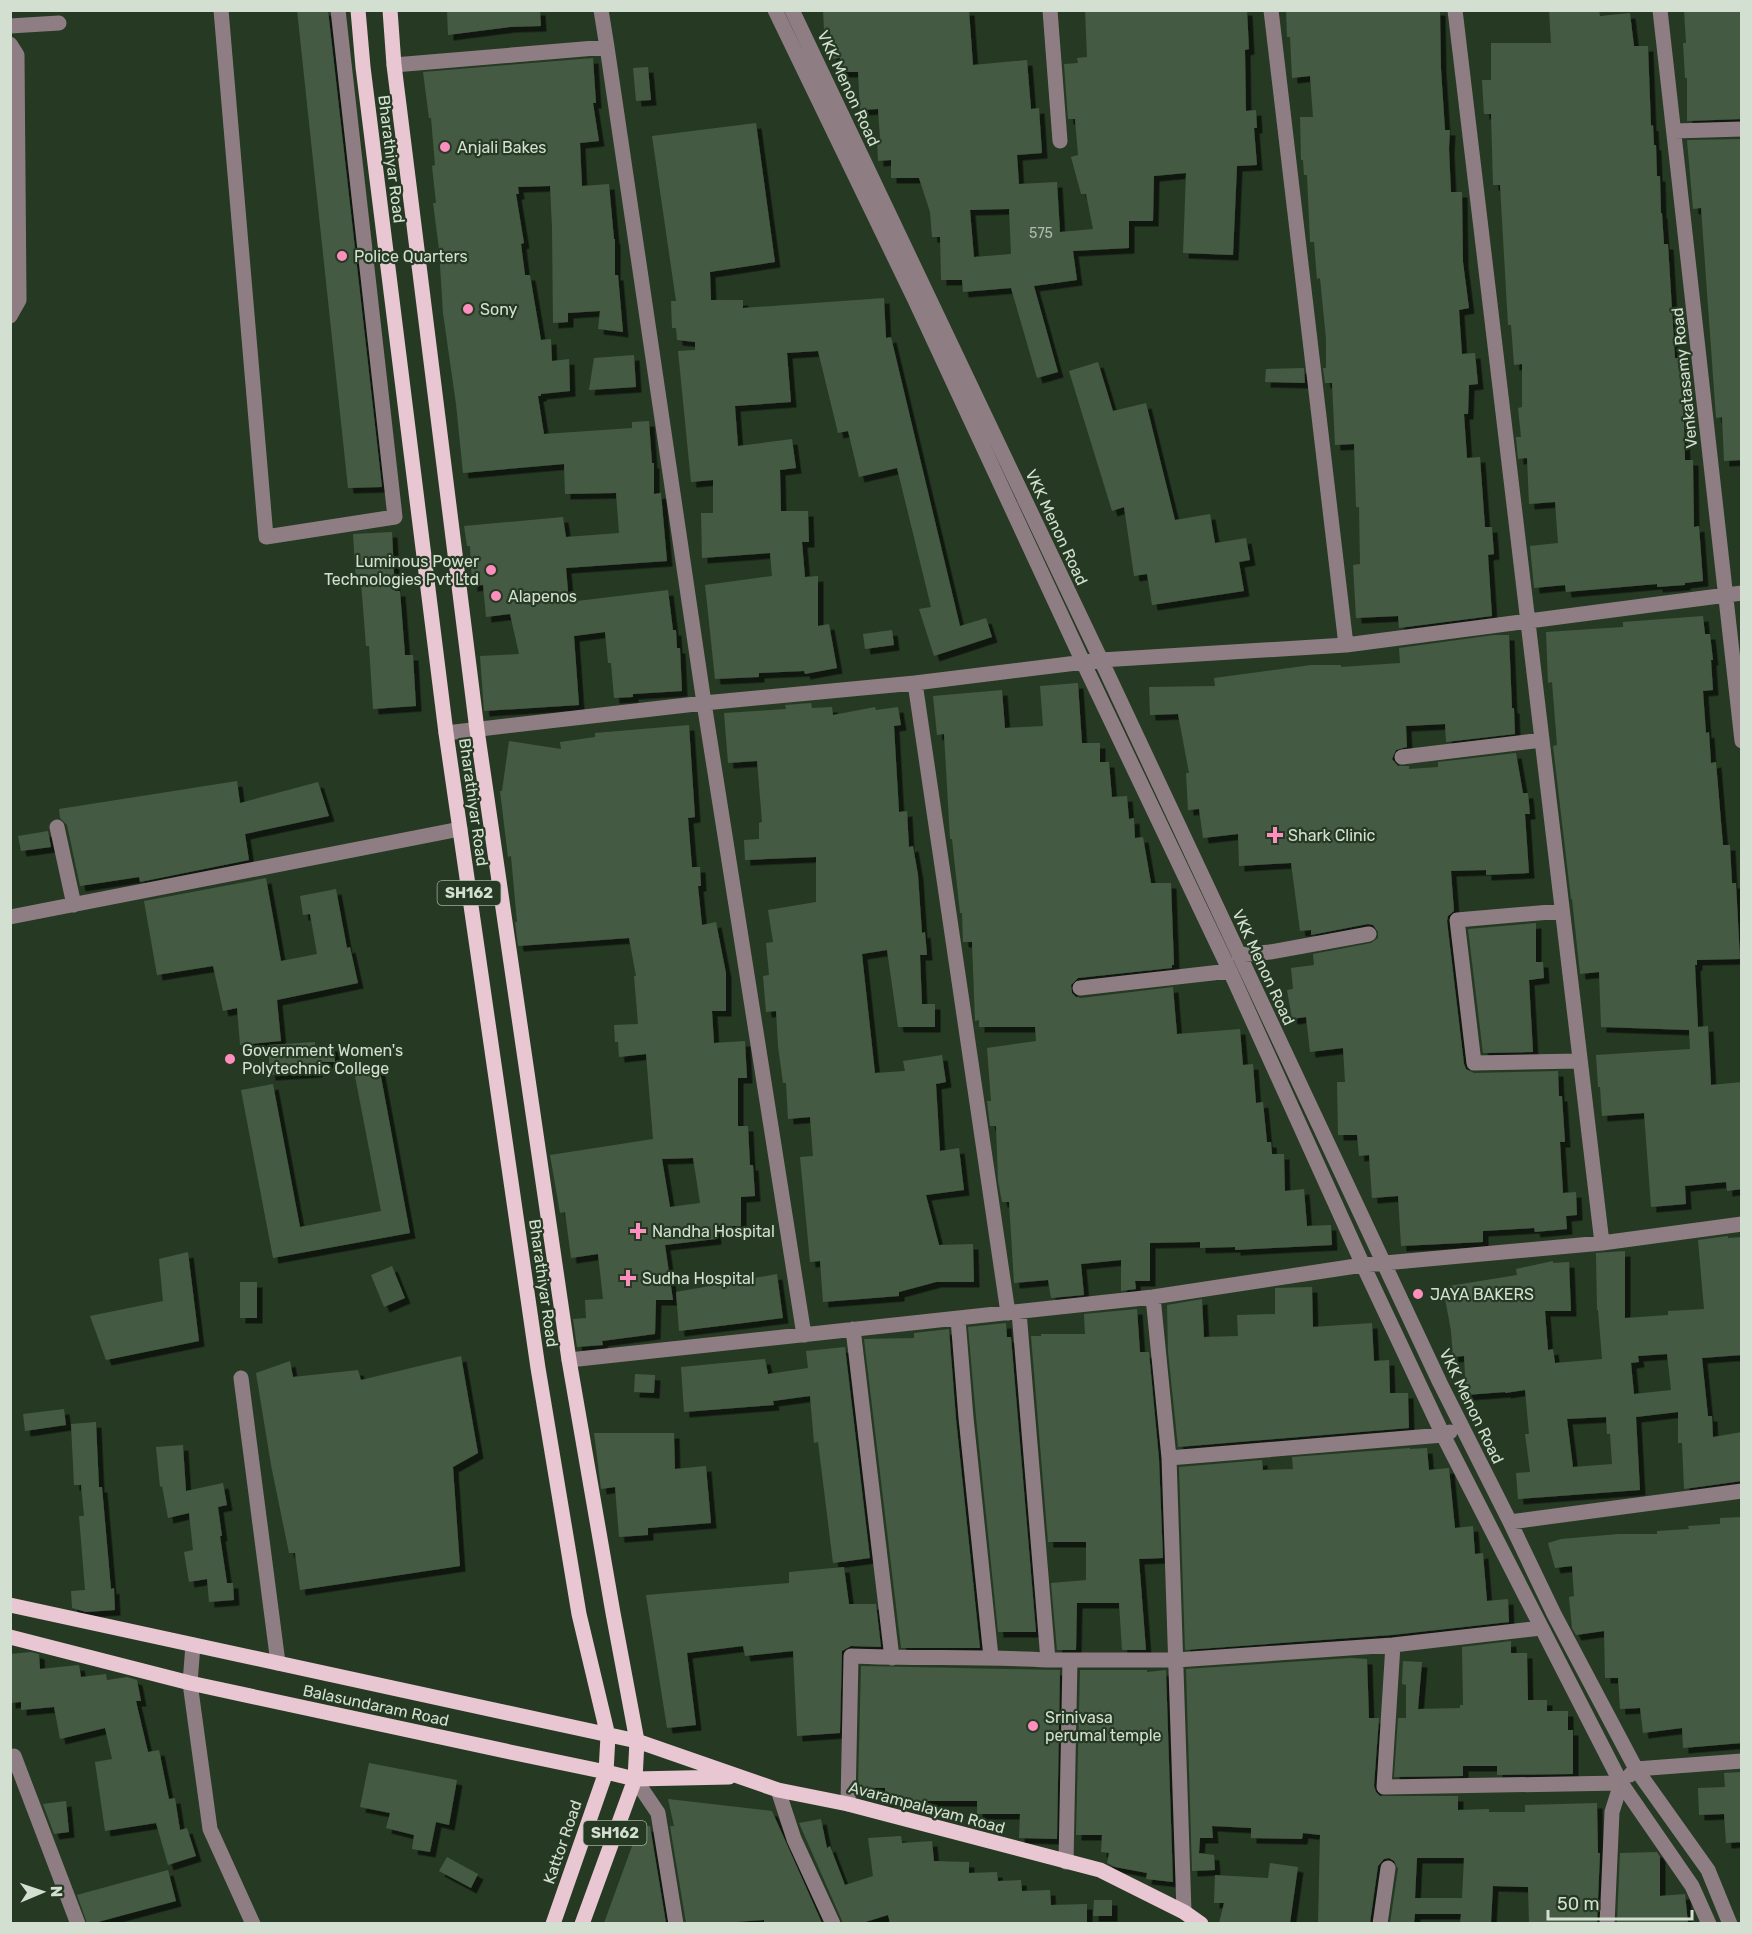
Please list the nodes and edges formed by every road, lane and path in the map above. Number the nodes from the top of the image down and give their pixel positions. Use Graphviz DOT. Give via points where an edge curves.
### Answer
graph roads {
  1 [pos="221,10"];
  2 [pos="338,10"];
  3 [pos="358,10"];
  4 [pos="390,10"];
  5 [pos="601,10"];
  6 [pos="775,10"];
  7 [pos="792,10"];
  8 [pos="1050,10"];
  9 [pos="1271,10"];
  10 [pos="1455,10"];
  11 [pos="1660,10"];
  12 [pos="59,23"];
  13 [pos="10,26"];
  14 [pos="10,44"];
  15 [pos="607,47"];
  16 [pos="394,65"];
  17 [pos="1742,129"];
  18 [pos="1674,131"];
  19 [pos="1060,141"];
  20 [pos="10,316"];
  21 [pos="1734,594"];
  22 [pos="1527,622"];
  23 [pos="1346,645"];
  24 [pos="1101,660"];
  25 [pos="1083,662"];
  26 [pos="915,683"];
  27 [pos="704,703"];
  28 [pos="477,730"];
  29 [pos="446,734"];
  30 [pos="1542,740"];
  31 [pos="1742,741"];
  32 [pos="1401,757"];
  33 [pos="57,827"];
  34 [pos="460,830"];
  35 [pos="74,905"];
  36 [pos="1562,911"];
  37 [pos="10,917"];
  38 [pos="1369,933"];
  39 [pos="1239,955"];
  40 [pos="1230,971"];
  41 [pos="1080,988"];
  42 [pos="1580,1061"];
  43 [pos="1742,1224"];
  44 [pos="1602,1243"];
  45 [pos="1384,1262"];
  46 [pos="1363,1265"];
  47 [pos="1153,1297"];
  48 [pos="1014,1312"];
  49 [pos="958,1319"];
  50 [pos="853,1329"];
  51 [pos="804,1335"];
  52 [pos="570,1360"];
  53 [pos="241,1378"];
  54 [pos="1462,1428"];
  55 [pos="1443,1435"];
  56 [pos="1169,1458"];
  57 [pos="1742,1491"];
  58 [pos="1510,1522"];
  59 [pos="10,1605"];
  60 [pos="1540,1628"];
  61 [pos="10,1637"];
  62 [pos="194,1645"];
  63 [pos="1393,1645"];
  64 [pos="991,1657"];
  65 [pos="892,1658"];
  66 [pos="1070,1659"];
  67 [pos="1048,1660"];
  68 [pos="1176,1660"];
  69 [pos="278,1663"];
  70 [pos="190,1683"];
  71 [pos="608,1736"];
  72 [pos="637,1741"];
  73 [pos="14,1756"];
  74 [pos="1742,1761"];
  75 [pos="1636,1769"];
  76 [pos="606,1772"];
  77 [pos="738,1777"];
  78 [pos="635,1779"];
  79 [pos="1621,1783"];
  80 [pos="778,1790"];
  81 [pos="848,1804"];
  82 [pos="1066,1862"];
  83 [pos="1388,1868"];
  84 [pos="1184,1912"];
  85 [pos="78,1923"];
  86 [pos="253,1923"];
  87 [pos="553,1923"];
  88 [pos="582,1923"];
  89 [pos="676,1923"];
  90 [pos="833,1923"];
  91 [pos="1200,1923"];
  92 [pos="1380,1923"];
  93 [pos="1607,1923"];
  94 [pos="1709,1923"];
  95 [pos="1730,1923"];
  1 -- 2 [label="street" via="266,537 395,517"];
  3 -- 29 [label="main road, Bharathiyar Road / SH162"];
  4 -- 16 [label="main road, Bharathiyar Road / SH162"];
  5 -- 15 [label="street"];
  6 -- 25 [label="street, VKK Menon Road"];
  7 -- 24 [label="street, VKK Menon Road"];
  8 -- 19 [label="street"];
  9 -- 23 [label="street"];
  10 -- 22 [label="street"];
  11 -- 18 [label="street, Venkatasamy Road"];
  12 -- 13 [label="street"];
  14 -- 20 [label="street" via="18,55 19,300"];
  15 -- 16 [label="street"];
  15 -- 27 [label="street"];
  16 -- 28 [label="main road, Bharathiyar Road / SH162"];
  17 -- 18 [label="street"];
  18 -- 21 [label="street, Venkatasamy Road"];
  21 -- 22 [label="street"];
  21 -- 31 [label="street, Venkatasamy Road"];
  22 -- 23 [label="street"];
  22 -- 30 [label="street"];
  23 -- 24 [label="street"];
  24 -- 25 [label="street"];
  24 -- 39 [label="street, VKK Menon Road"];
  25 -- 26 [label="street"];
  25 -- 40 [label="street, VKK Menon Road"];
  26 -- 27 [label="street"];
  26 -- 48 [label="street"];
  27 -- 28 [label="street"];
  27 -- 51 [label="street"];
  28 -- 29 [label="street"];
  28 -- 52 [label="main road, Bharathiyar Road / SH162"];
  29 -- 34 [label="main road, Bharathiyar Road / SH162"];
  30 -- 32 [label="street"];
  30 -- 36 [label="street"];
  33 -- 35 [label="street"];
  34 -- 35 [label="street"];
  34 -- 71 [label="main road, Bharathiyar Road / SH162" via="538,1368 579,1614"];
  35 -- 37 [label="street"];
  36 -- 42 [label="street"];
  36 -- 42 [label="street" via="1457,920 1472,1051 1474,1063"];
  38 -- 39 [label="street"];
  39 -- 45 [label="street, VKK Menon Road"];
  40 -- 41 [label="street"];
  40 -- 46 [label="street, VKK Menon Road"];
  42 -- 44 [label="street"];
  43 -- 44 [label="street"];
  44 -- 45 [label="street"];
  45 -- 46 [label="street"];
  45 -- 54 [label="street, VKK Menon Road"];
  46 -- 47 [label="street"];
  46 -- 55 [label="street, VKK Menon Road"];
  47 -- 48 [label="street"];
  47 -- 56 [label="street"];
  48 -- 49 [label="street"];
  48 -- 67 [label="street"];
  49 -- 50 [label="street"];
  49 -- 64 [label="street"];
  50 -- 51 [label="street"];
  50 -- 65 [label="street"];
  51 -- 52 [label="street"];
  52 -- 72 [label="main road, Bharathiyar Road / SH162"];
  53 -- 69 [label="street"];
  54 -- 55 [label="street"];
  54 -- 58 [label="street, VKK Menon Road"];
  55 -- 56 [label="street"];
  55 -- 60 [label="street, VKK Menon Road"];
  56 -- 68 [label="street"];
  57 -- 58 [label="street"];
  58 -- 75 [label="street, VKK Menon Road"];
  59 -- 62 [label="main road, Balasundaram Road"];
  60 -- 63 [label="street"];
  60 -- 79 [label="street, VKK Menon Road"];
  61 -- 70 [label="main road, Balasundaram Road"];
  62 -- 69 [label="main road, Balasundaram Road"];
  62 -- 70 [label="street"];
  63 -- 68 [label="street"];
  63 -- 79 [label="street" via="1384,1787"];
  64 -- 65 [label="street"];
  64 -- 67 [label="street"];
  65 -- 81 [label="street" via="851,1656"];
  66 -- 67 [label="street"];
  66 -- 68 [label="street"];
  66 -- 82 [label="street"];
  68 -- 84 [label="street"];
  69 -- 71 [label="main road, Balasundaram Road"];
  70 -- 76 [label="main road, Balasundaram Road"];
  70 -- 86 [label="street" via="210,1829"];
  71 -- 72 [label="main road, Balasundaram Road"];
  71 -- 76 [label="main road, Bharathiyar Road / SH162"];
  72 -- 77 [label="main road, Avarampalayam Road"];
  72 -- 78 [label="main road, SH162"];
  73 -- 85 [label="street"];
  74 -- 75 [label="street"];
  75 -- 79 [label="street"];
  75 -- 95 [label="street, VKK Menon Road" via="1708,1870"];
  76 -- 78 [label="main road, Balasundaram Road"];
  76 -- 87 [label="main road, Kattor Road / SH162"];
  77 -- 78 [label="main road, Balasundaram Road"];
  77 -- 80 [label="main road, Avarampalayam Road"];
  78 -- 88 [label="main road, SH162"];
  78 -- 89 [label="street" via="658,1814"];
  79 -- 93 [label="street" via="1612,1812"];
  79 -- 94 [label="street, VKK Menon Road" via="1692,1886"];
  80 -- 81 [label="main road, Avarampalayam Road"];
  80 -- 90 [label="street" via="794,1839"];
  81 -- 82 [label="main road, Avarampalayam Road"];
  82 -- 84 [label="main road, Avarampalayam Road" via="1101,1869"];
  83 -- 92 [label="street"];
  84 -- 91 [label="main road, Avarampalayam Road"];
}
